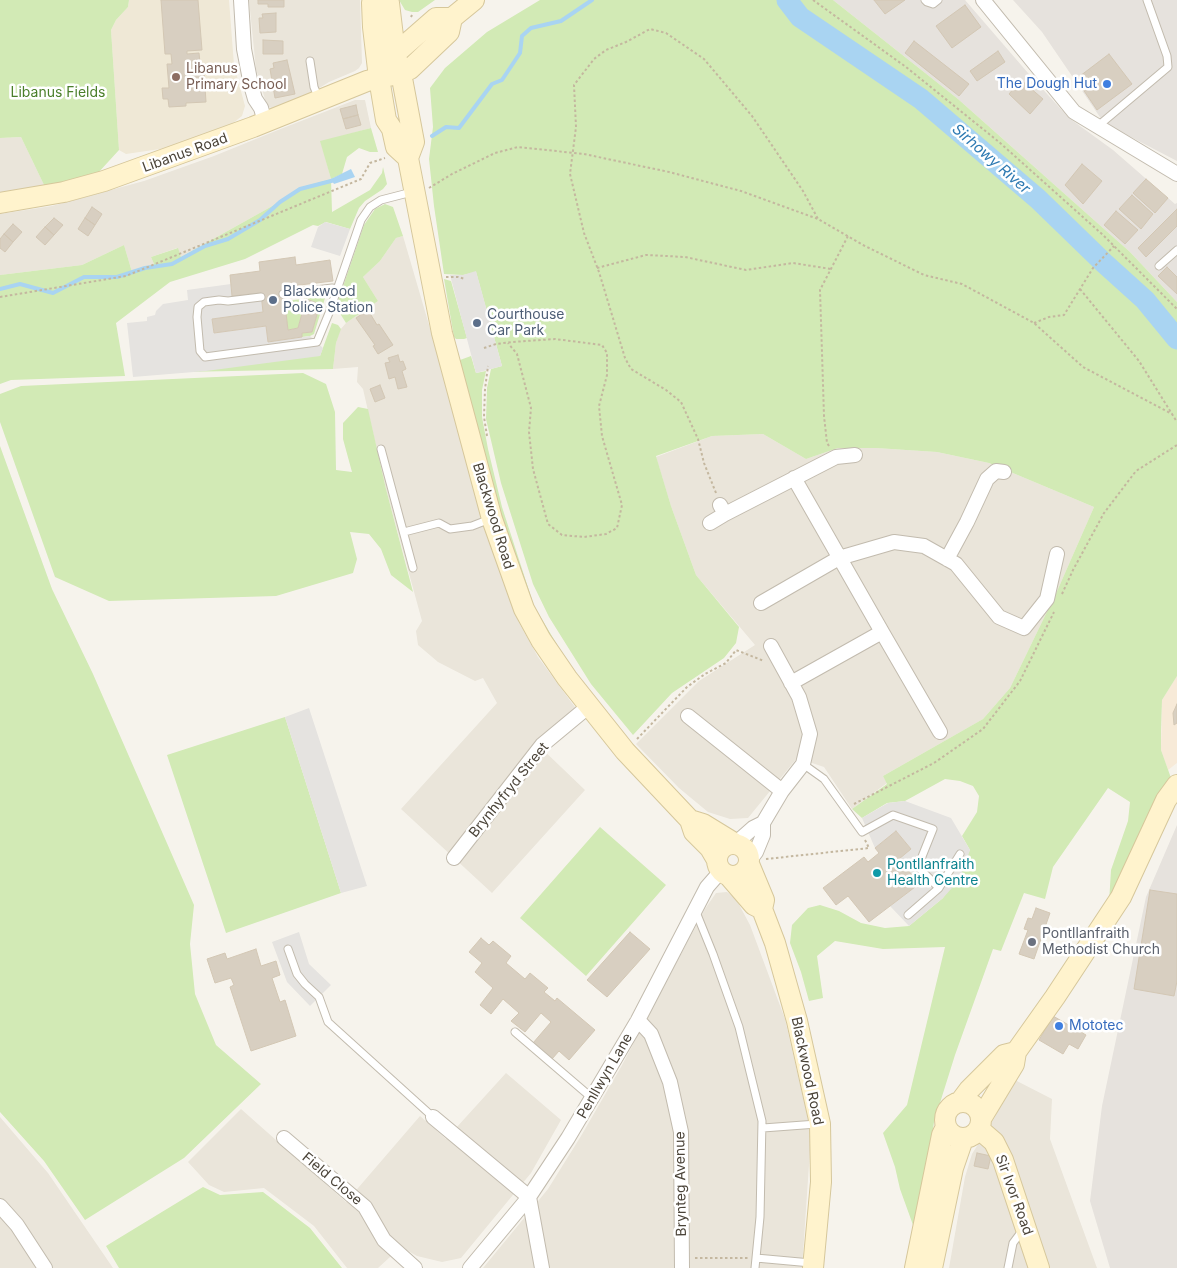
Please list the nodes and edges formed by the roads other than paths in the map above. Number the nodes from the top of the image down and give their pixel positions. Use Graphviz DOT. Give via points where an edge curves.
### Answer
graph roads {
  1 [pos="240,0"];
  2 [pos="474,0"];
  3 [pos="926,0"];
  4 [pos="938,0"];
  5 [pos="983,0"];
  6 [pos="1147,0"];
  7 [pos="384,3"];
  8 [pos="442,19"];
  9 [pos="310,61"];
  10 [pos="387,70"];
  11 [pos="320,101"];
  12 [pos="265,122"];
  13 [pos="1097,127"];
  14 [pos="408,158"];
  15 [pos="1177,174"];
  16 [pos="421,190"];
  17 [pos="0,203"];
  18 [pos="1176,254"];
  19 [pos="1159,266"];
  20 [pos="337,289"];
  21 [pos="283,294"];
  22 [pos="261,297"];
  23 [pos="381,449"];
  24 [pos="855,455"];
  25 [pos="1004,472"];
  26 [pos="794,478"];
  27 [pos="492,518"];
  28 [pos="710,523"];
  29 [pos="404,532"];
  30 [pos="1057,554"];
  31 [pos="839,558"];
  32 [pos="947,559"];
  33 [pos="413,568"];
  34 [pos="761,603"];
  35 [pos="882,632"];
  36 [pos="770,646"];
  37 [pos="791,683"];
  38 [pos="589,706"];
  39 [pos="688,716"];
  40 [pos="940,732"];
  41 [pos="803,764"];
  42 [pos="1177,785"];
  43 [pos="782,791"];
  44 [pos="690,820"];
  45 [pos="763,823"];
  46 [pos="735,843"];
  47 [pos="960,854"];
  48 [pos="454,858"];
  49 [pos="754,861"];
  50 [pos="722,869"];
  51 [pos="939,888"];
  52 [pos="762,909"];
  53 [pos="695,911"];
  54 [pos="908,915"];
  55 [pos="288,949"];
  56 [pos="638,1020"];
  57 [pos="515,1032"];
  58 [pos="1016,1052"];
  59 [pos="592,1098"];
  60 [pos="960,1102"];
  61 [pos="432,1117"];
  62 [pos="820,1124"];
  63 [pos="946,1127"];
  64 [pos="763,1128"];
  65 [pos="975,1128"];
  66 [pos="284,1138"];
  67 [pos="529,1197"];
  68 [pos="0,1206"];
  69 [pos="1027,1230"];
  70 [pos="756,1258"];
  71 [pos="682,1263"];
  72 [pos="813,1266"];
  73 [pos="45,1268"];
  74 [pos="415,1268"];
  75 [pos="470,1268"];
  76 [pos="542,1268"];
  77 [pos="755,1268"];
  78 [pos="915,1268"];
  79 [pos="932,1268"];
  80 [pos="1008,1268"];
  81 [pos="1039,1268"];
  1 -- 12 [label="street" via="251,85"];
  2 -- 8 [label="main road"];
  3 -- 4 [label="lane" via="933,4"];
  5 -- 13 [label="street" via="1074,112"];
  6 -- 13 [label="lane" via="1167,56 1168,68"];
  7 -- 8 [label="main road" via="409,21"];
  7 -- 10 [label="main road" via="372,3"];
  8 -- 10 [label="main road, Libanus Road" via="449,32 410,69"];
  9 -- 11 [label="lane"];
  10 -- 11 [label="main road, Libanus Road"];
  10 -- 14 [label="main road, Blackwood Road" via="414,142"];
  10 -- 14 [label="main road, Blackwood Road" via="398,119 392,129 396,147"];
  11 -- 12 [label="main road, Libanus Road"];
  12 -- 17 [label="main road, Libanus Road" via="104,181"];
  13 -- 15 [label="street"];
  14 -- 16 [label="main road, Blackwood Road"];
  16 -- 20 [label="lane" via="381,200 370,207 361,220"];
  16 -- 27 [label="main road, Blackwood Road" via="442,332"];
  18 -- 19 [label="lane"];
  20 -- 21 [label="lane"];
  20 -- 22 [label="lane" via="316,342 205,358 200,351 198,306 204,302"];
  23 -- 29 [label="lane"];
  24 -- 26 [label="street" via="836,458"];
  25 -- 32 [label="street" via="996,471 987,479"];
  26 -- 28 [label="street" via="723,509"];
  26 -- 31 [label="street"];
  27 -- 29 [label="lane" via="472,526 450,529 439,523"];
  27 -- 38 [label="main road, Blackwood Road" via="524,609 566,678"];
  29 -- 33 [label="lane"];
  30 -- 32 [label="street" via="1047,599 1024,628 998,617 956,564"];
  31 -- 32 [label="street" via="894,542 924,546"];
  31 -- 34 [label="street"];
  31 -- 35 [label="street"];
  35 -- 37 [label="street"];
  35 -- 40 [label="street"];
  36 -- 37 [label="street"];
  37 -- 41 [label="street" via="799,697 810,734"];
  38 -- 44 [label="main road, Blackwood Road" via="625,751"];
  38 -- 48 [label="street, Brynhyfryd Street" via="542,745"];
  39 -- 43 [label="street"];
  41 -- 43 [label="street"];
  41 -- 51 [label="lane" via="824,779 862,832 893,815 932,829 921,860 916,865"];
  42 -- 58 [label="main road" via="1166,800 1121,897"];
  43 -- 45 [label="street"];
  44 -- 46 [label="main road, Blackwood Road"];
  44 -- 50 [label="main road, Blackwood Road" via="694,832 710,848"];
  45 -- 46 [label="street"];
  45 -- 49 [label="street" via="763,835"];
  46 -- 49 [label="main road" via="744,847"];
  46 -- 50 [label="main road" via="720,850"];
  47 -- 51 [label="lane"];
  49 -- 50 [label="main road" via="742,874"];
  49 -- 52 [label="main road, Blackwood Road" via="764,900"];
  50 -- 52 [label="main road, Blackwood Road" via="754,905"];
  50 -- 53 [label="street, Penllwyn Lane" via="707,886"];
  51 -- 54 [label="lane"];
  52 -- 62 [label="main road, Blackwood Road" via="797,1021"];
  53 -- 56 [label="street, Penllwyn Lane"];
  53 -- 64 [label="lane" via="739,1027"];
  55 -- 61 [label="lane" via="297,974 319,997 328,1022"];
  56 -- 59 [label="street, Penllwyn Lane"];
  56 -- 71 [label="street, Brynteg Avenue" via="651,1034 670,1082 681,1132"];
  57 -- 59 [label="lane"];
  58 -- 60 [label="main road" via="1004,1055"];
  58 -- 65 [label="main road" via="1014,1064"];
  59 -- 67 [label="street, Penllwyn Lane"];
  60 -- 63 [label="main road" via="949,1109"];
  60 -- 65 [label="main road" via="968,1102 979,1111"];
  61 -- 67 [label="street"];
  62 -- 64 [label="lane"];
  62 -- 72 [label="main road, Blackwood Road" via="820,1182"];
  63 -- 65 [label="main road" via="957,1138"];
  63 -- 78 [label="main road"];
  64 -- 70 [label="lane"];
  65 -- 69 [label="main road, Sir Ivor Road" via="994,1142"];
  65 -- 79 [label="main road" via="953,1168"];
  66 -- 74 [label="street, Field Close" via="365,1207 384,1240"];
  67 -- 75 [label="street, Penllwyn Lane"];
  67 -- 76 [label="street"];
  68 -- 73 [label="street" via="17,1225"];
  69 -- 80 [label="lane" via="1013,1243"];
  69 -- 81 [label="main road, Sir Ivor Road"];
  70 -- 72 [label="lane"];
  70 -- 77 [label="lane"];
}
